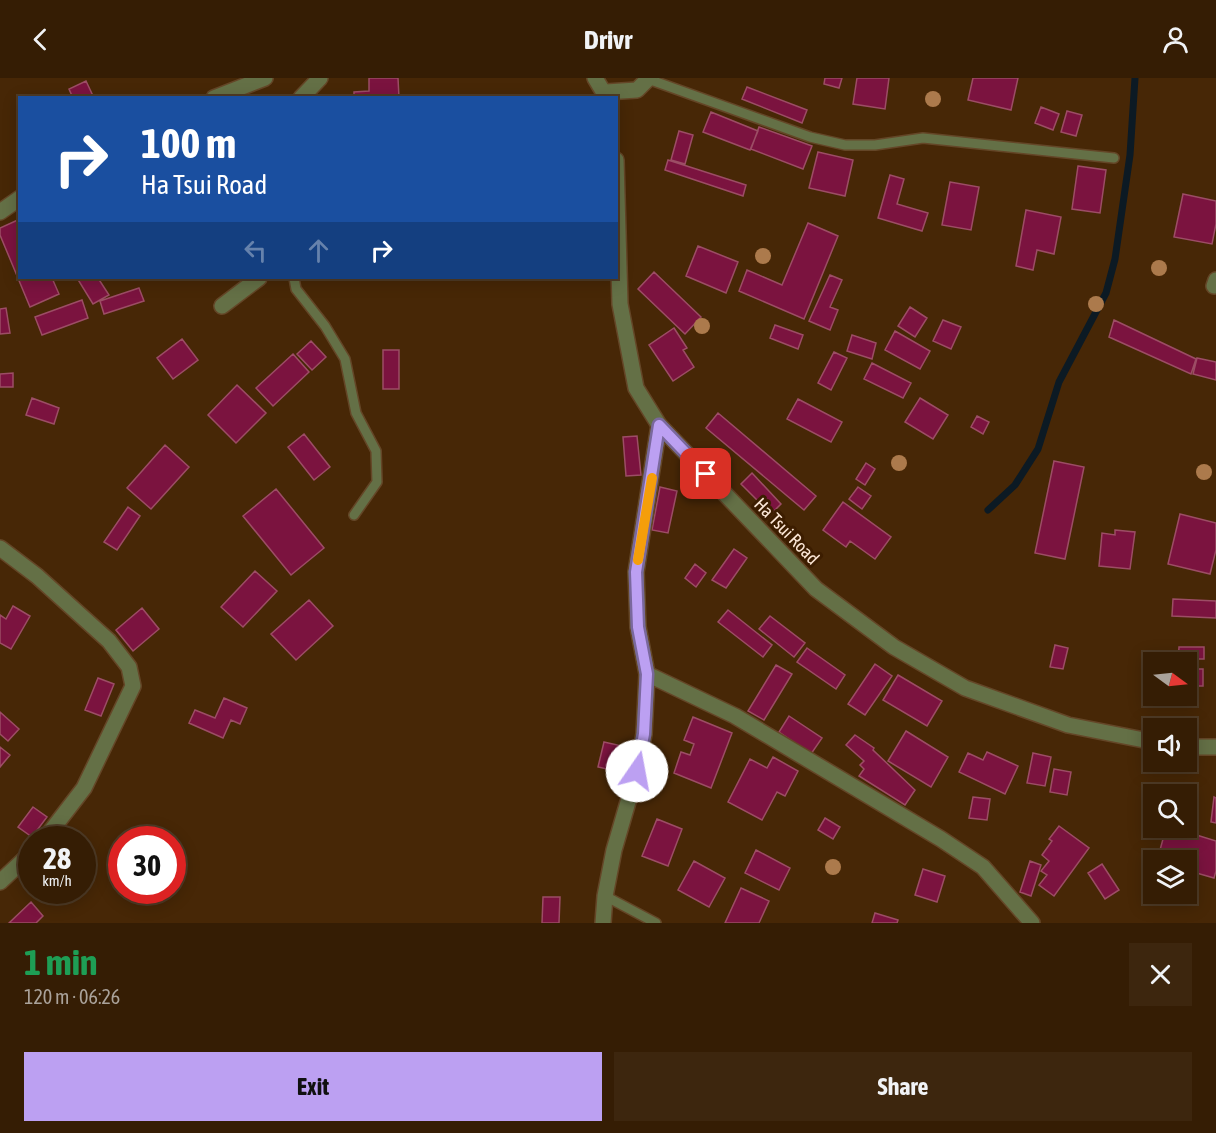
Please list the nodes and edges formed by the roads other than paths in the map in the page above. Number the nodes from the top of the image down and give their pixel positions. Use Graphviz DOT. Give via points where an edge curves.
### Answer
graph roads {
  1 [pos="265,78"];
  2 [pos="320,78"];
  3 [pos="595,78"];
  4 [pos="649,79"];
  5 [pos="606,95"];
  6 [pos="219,96"];
  7 [pos="303,96"];
  8 [pos="1114,158"];
  9 [pos="18,199"];
  10 [pos="0,212"];
  11 [pos="618,232"];
  12 [pos="258,279"];
  13 [pos="294,279"];
  14 [pos="222,306"];
  15 [pos="659,425"];
  16 [pos="354,514"];
  17 [pos="0,548"];
  18 [pos="647,674"];
  19 [pos="1143,740"];
  20 [pos="1197,747"];
  21 [pos="1216,747"];
  22 [pos="55,826"];
  23 [pos="18,865"];
  24 [pos="0,882"];
  25 [pos="605,896"];
  26 [pos="603,923"];
  27 [pos="656,923"];
  28 [pos="1032,923"];
  1 -- 6 [label="street"];
  2 -- 7 [label="street"];
  3 -- 5 [label="street"];
  4 -- 5 [label="street" via="637,90"];
  4 -- 8 [label="lane" via="810,137 845,145 923,138"];
  9 -- 10 [label="street"];
  11 -- 15 [label="street, Ha Tsui Road" via="620,304 636,388"];
  12 -- 14 [label="street"];
  13 -- 16 [label="lane" via="296,289 345,359 356,413 376,451 377,482"];
  15 -- 18 [label="street" via="636,572 638,627"];
  15 -- 19 [label="street, Ha Tsui Road" via="816,589 894,646 965,688 1068,725"];
  17 -- 22 [label="street" via="109,641 129,667 133,686 84,788"];
  18 -- 25 [label="street" via="644,734 637,771"];
  18 -- 28 [label="street" via="735,716 983,867"];
  20 -- 21 [label="street"];
  23 -- 24 [label="street"];
  25 -- 26 [label="street"];
  25 -- 27 [label="lane"];
}
